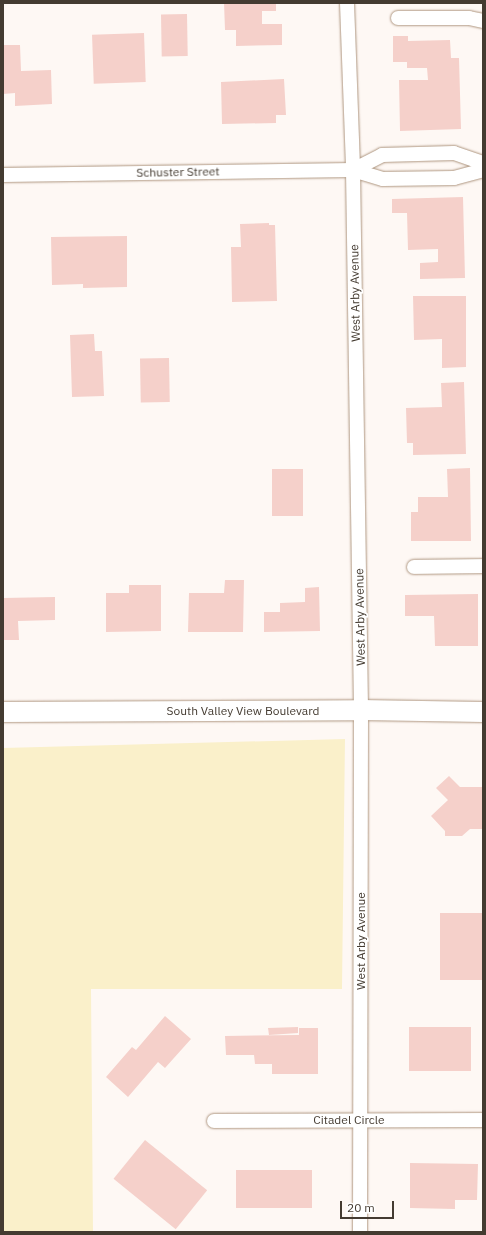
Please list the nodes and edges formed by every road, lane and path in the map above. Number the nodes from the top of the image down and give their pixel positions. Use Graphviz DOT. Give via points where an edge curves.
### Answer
graph roads {
  1 [pos="347,3"];
  2 [pos="398,18"];
  3 [pos="483,22"];
  4 [pos="483,163"];
  5 [pos="353,170"];
  6 [pos="483,170"];
  7 [pos="3,175"];
  8 [pos="483,566"];
  9 [pos="414,568"];
  10 [pos="361,710"];
  11 [pos="3,712"];
  12 [pos="483,712"];
  13 [pos="360,1120"];
  14 [pos="483,1120"];
  15 [pos="214,1121"];
  16 [pos="360,1232"];
  1 -- 5 [label="street, West Arby Avenue"];
  2 -- 3 [label="street" via="469,18"];
  4 -- 5 [label="street, Schuster Street" via="454,153 382,155"];
  5 -- 6 [label="street, Schuster Street" via="383,179 454,178"];
  5 -- 7 [label="street, Schuster Street"];
  5 -- 10 [label="street, West Arby Avenue"];
  8 -- 9 [label="street"];
  10 -- 11 [label="main road, South Valley View Boulevard"];
  10 -- 12 [label="main road, South Valley View Boulevard"];
  10 -- 13 [label="street, West Arby Avenue"];
  13 -- 14 [label="street, Citadel Circle"];
  13 -- 15 [label="street, Citadel Circle"];
  13 -- 16 [label="street, West Arby Avenue"];
}
